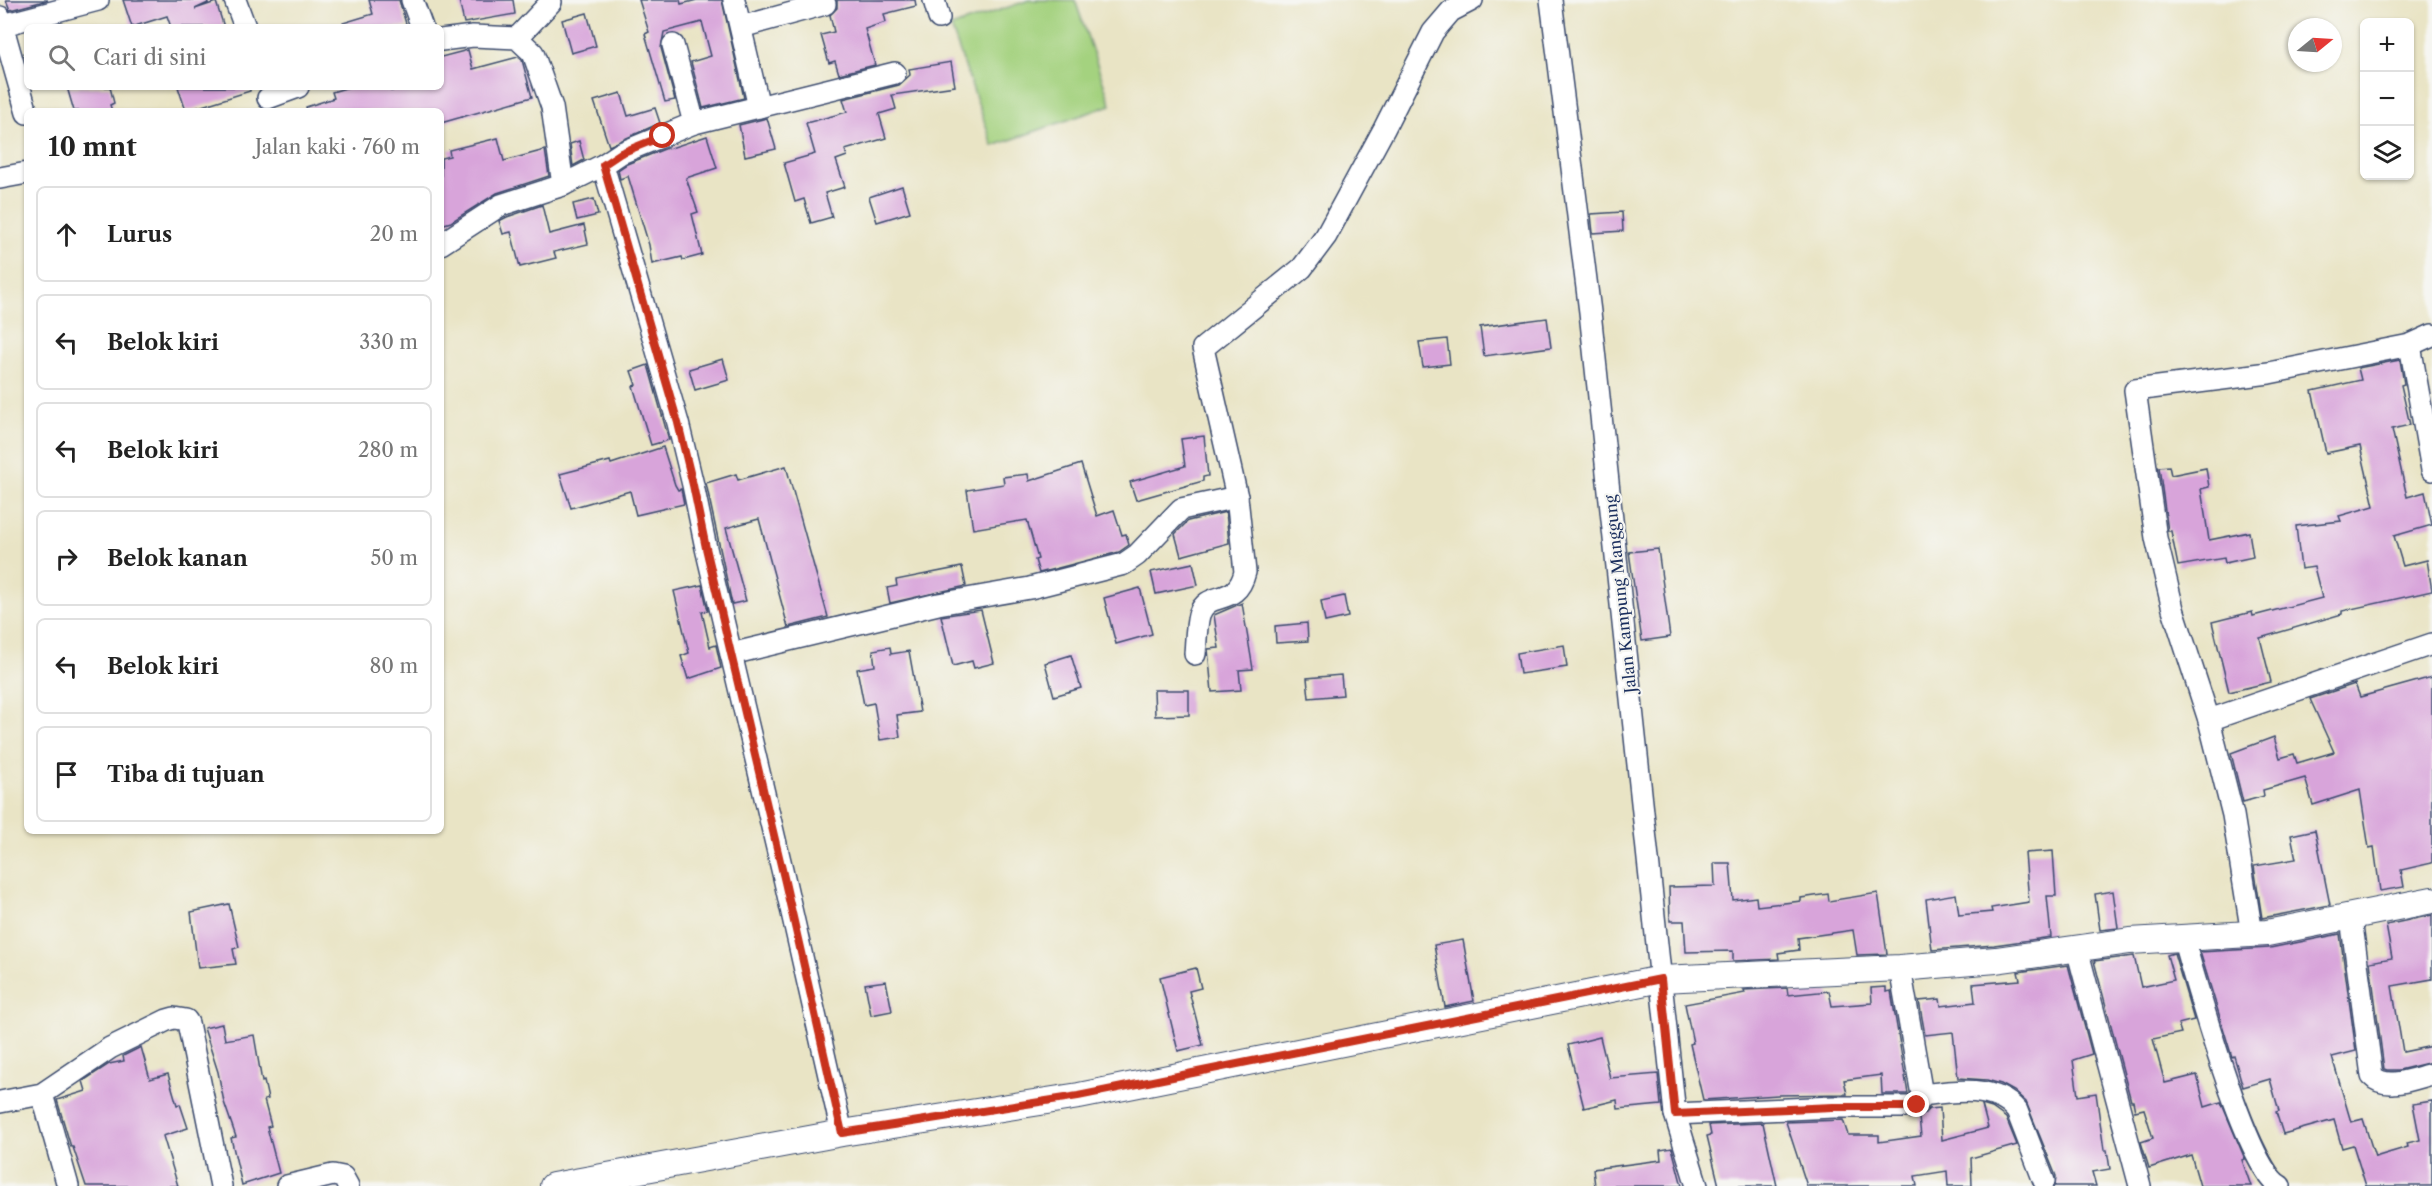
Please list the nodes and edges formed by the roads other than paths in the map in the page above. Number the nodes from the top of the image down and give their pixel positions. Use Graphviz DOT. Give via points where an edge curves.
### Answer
graph roads {
  1 [pos="99,0"];
  2 [pos="236,0"];
  3 [pos="412,0"];
  4 [pos="734,0"];
  5 [pos="1472,0"];
  6 [pos="1551,0"];
  7 [pos="551,2"];
  8 [pos="825,4"];
  9 [pos="1,21"];
  10 [pos="244,24"];
  11 [pos="421,24"];
  12 [pos="741,27"];
  13 [pos="517,38"];
  14 [pos="444,40"];
  15 [pos="673,45"];
  16 [pos="895,73"];
  17 [pos="290,90"];
  18 [pos="267,99"];
  19 [pos="759,107"];
  20 [pos="26,108"];
  21 [pos="694,123"];
  22 [pos="603,165"];
  23 [pos="24,174"];
  24 [pos="0,178"];
  25 [pos="563,185"];
  26 [pos="444,242"];
  27 [pos="2432,335"];
  28 [pos="2410,345"];
  29 [pos="2432,470"];
  30 [pos="1237,497"];
  31 [pos="2432,644"];
  32 [pos="731,654"];
  33 [pos="1195,654"];
  34 [pos="2209,720"];
  35 [pos="2432,900"];
  36 [pos="2351,918"];
  37 [pos="2252,934"];
  38 [pos="2183,938"];
  39 [pos="2077,949"];
  40 [pos="1900,969"];
  41 [pos="1661,979"];
  42 [pos="2432,1074"];
  43 [pos="42,1094"];
  44 [pos="1922,1095"];
  45 [pos="0,1102"];
  46 [pos="1675,1114"];
  47 [pos="842,1133"];
  48 [pos="2044,1181"];
  49 [pos="601,1182"];
  50 [pos="68,1186"];
  51 [pos="221,1186"];
  52 [pos="287,1186"];
  53 [pos="348,1186"];
  54 [pos="554,1186"];
  55 [pos="1697,1186"];
  56 [pos="2140,1186"];
  57 [pos="2280,1186"];
  1 -- 9 [label="street"];
  2 -- 10 [label="street"];
  3 -- 11 [label="street"];
  4 -- 12 [label="street"];
  5 -- 30 [label="street" via="1451,11 1433,32 1326,236 1302,268 1203,348"];
  6 -- 41 [label="street, Jalan Kampung Manggung" via="1590,312"];
  7 -- 13 [label="street"];
  8 -- 12 [label="street"];
  9 -- 20 [label="street"];
  12 -- 19 [label="street"];
  13 -- 14 [label="street"];
  13 -- 25 [label="street" via="533,53 552,107"];
  15 -- 21 [label="street"];
  16 -- 19 [label="street"];
  17 -- 18 [label="street"];
  19 -- 21 [label="street"];
  21 -- 22 [label="street" via="621,153"];
  22 -- 25 [label="street"];
  22 -- 32 [label="street" via="678,423"];
  23 -- 24 [label="street"];
  25 -- 26 [label="street" via="501,205"];
  27 -- 28 [label="street"];
  28 -- 29 [label="street"];
  28 -- 34 [label="street" via="2269,373 2135,390 2163,570"];
  30 -- 32 [label="street" via="1181,509 1124,564"];
  30 -- 33 [label="street" via="1245,572 1242,584 1237,592 1211,601 1199,614"];
  31 -- 34 [label="street"];
  32 -- 47 [label="street"];
  34 -- 37 [label="street" via="2233,815"];
  35 -- 36 [label="street"];
  36 -- 37 [label="street"];
  36 -- 42 [label="street" via="2373,1076 2381,1083 2390,1083"];
  37 -- 38 [label="street"];
  38 -- 39 [label="street"];
  38 -- 57 [label="street" via="2217,1056 2267,1174"];
  39 -- 40 [label="street"];
  39 -- 56 [label="street"];
  40 -- 41 [label="street"];
  40 -- 44 [label="street"];
  41 -- 46 [label="street, Jalan Kampung Manggung"];
  41 -- 47 [label="street" via="1078,1096"];
  43 -- 45 [label="street"];
  43 -- 50 [label="street"];
  43 -- 51 [label="street" via="110,1048 167,1020 186,1020"];
  44 -- 46 [label="street" via="1912,1107"];
  44 -- 48 [label="street" via="1976,1092 2008,1102 2017,1111"];
  46 -- 55 [label="street, Jalan Kampung Manggung"];
  47 -- 49 [label="street"];
  49 -- 54 [label="street"];
  52 -- 53 [label="street" via="333,1175 343,1177"];
}
